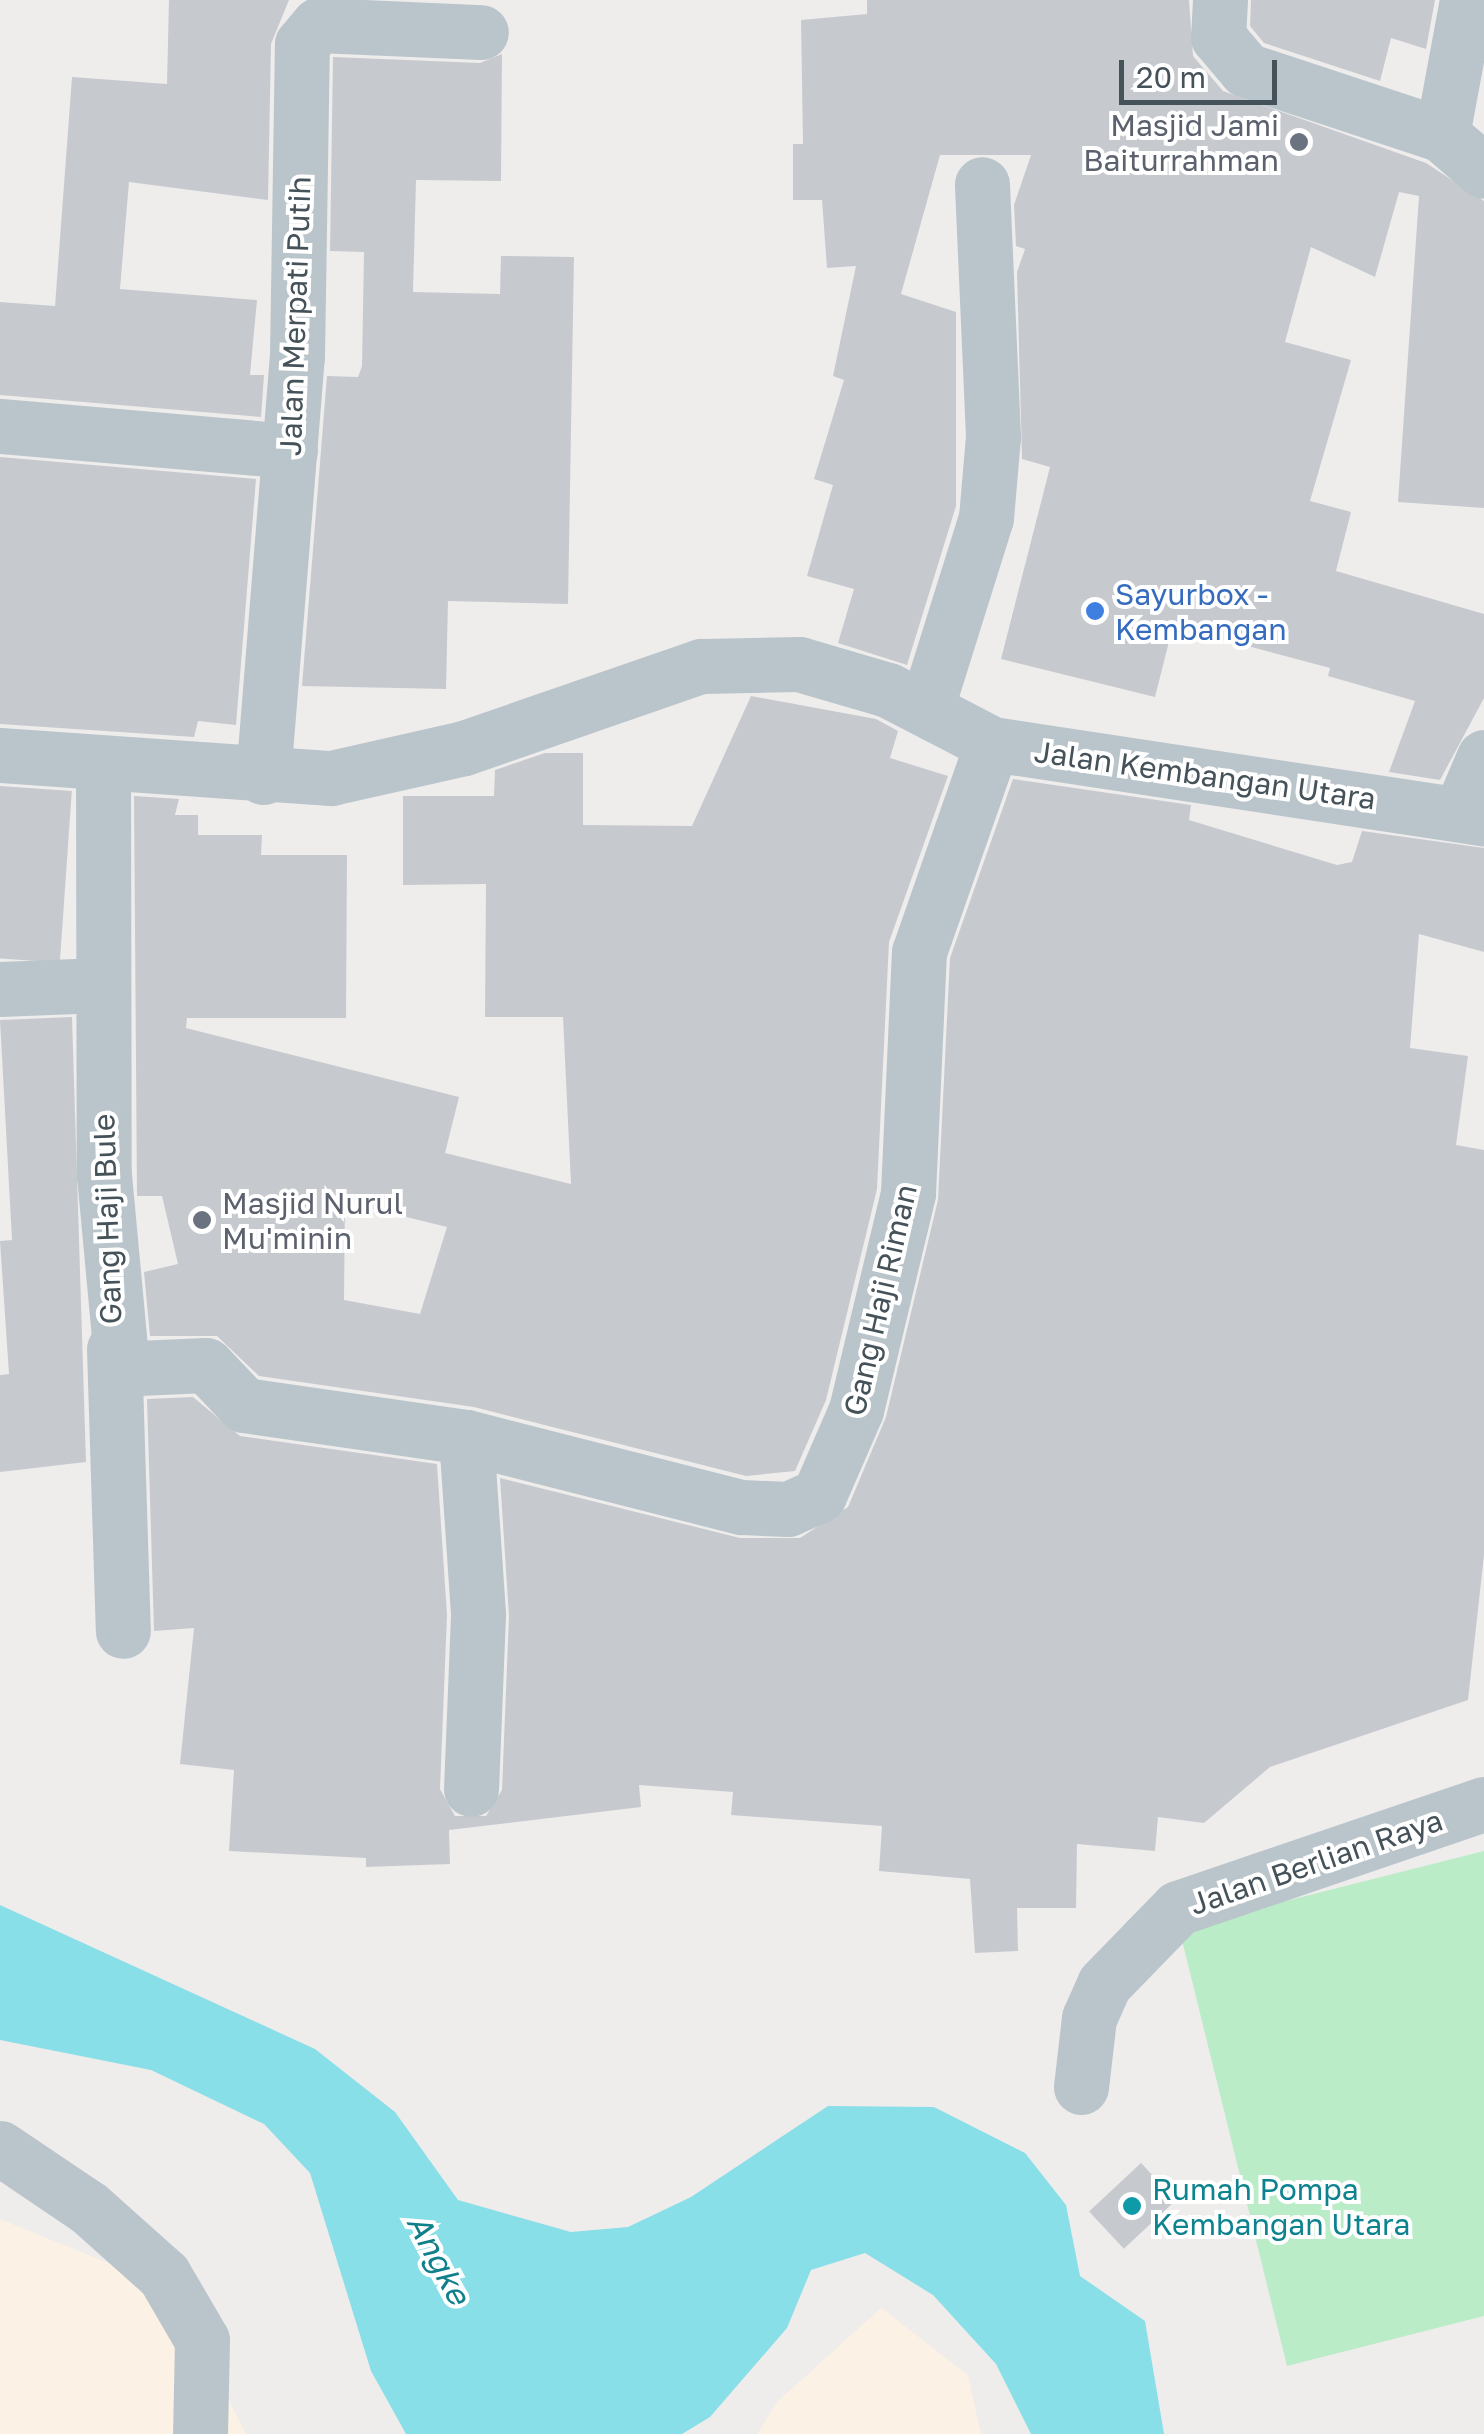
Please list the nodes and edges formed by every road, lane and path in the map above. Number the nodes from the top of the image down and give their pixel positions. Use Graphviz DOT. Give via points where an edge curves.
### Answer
graph roads {
  1 [pos="1220,0"];
  2 [pos="1467,0"];
  3 [pos="481,32"];
  4 [pos="1442,134"];
  5 [pos="1484,171"];
  6 [pos="982,184"];
  7 [pos="0,426"];
  8 [pos="290,451"];
  9 [pos="926,709"];
  10 [pos="992,744"];
  11 [pos="0,755"];
  12 [pos="1484,757"];
  13 [pos="103,766"];
  14 [pos="263,777"];
  15 [pos="1472,815"];
  16 [pos="101,985"];
  17 [pos="0,989"];
  18 [pos="114,1350"];
  19 [pos="466,1437"];
  20 [pos="123,1631"];
  21 [pos="471,1788"];
  22 [pos="1484,1804"];
  23 [pos="1081,2087"];
  24 [pos="0,2148"];
  25 [pos="200,2434"];
  1 -- 4 [label="street" via="1218,37 1246,70"];
  2 -- 4 [label="street"];
  3 -- 8 [label="street, Jalan Merpati Putih" via="318,25 306,34"];
  4 -- 5 [label="street"];
  6 -- 9 [label="street" via="993,437 986,518"];
  7 -- 8 [label="street"];
  8 -- 14 [label="street, Jalan Merpati Putih"];
  9 -- 10 [label="street, Jalan Kembangan Utara"];
  9 -- 14 [label="street, Jalan Kembangan Utara" via="831,668 701,666 398,766"];
  10 -- 15 [label="street, Jalan Kembangan Utara"];
  10 -- 19 [label="street, Gang Haji Riman" via="919,952 908,1193 856,1410 819,1495 788,1510 740,1507"];
  11 -- 13 [label="street, Jalan Kembangan Utara"];
  12 -- 15 [label="street"];
  13 -- 14 [label="street, Jalan Kembangan Utara"];
  13 -- 16 [label="street, Gang Haji Bule"];
  16 -- 17 [label="street"];
  16 -- 18 [label="street, Gang Haji Bule"];
  18 -- 19 [label="street, Gang Haji Bule" via="138,1368 206,1365 244,1405"];
  18 -- 20 [label="street"];
  19 -- 21 [label="street" via="478,1615"];
  22 -- 23 [label="street, Jalan Berlian Raya" via="1178,1908 1104,1984 1089,2018"];
  24 -- 25 [label="street" via="89,2208 164,2276 202,2340"];
}
